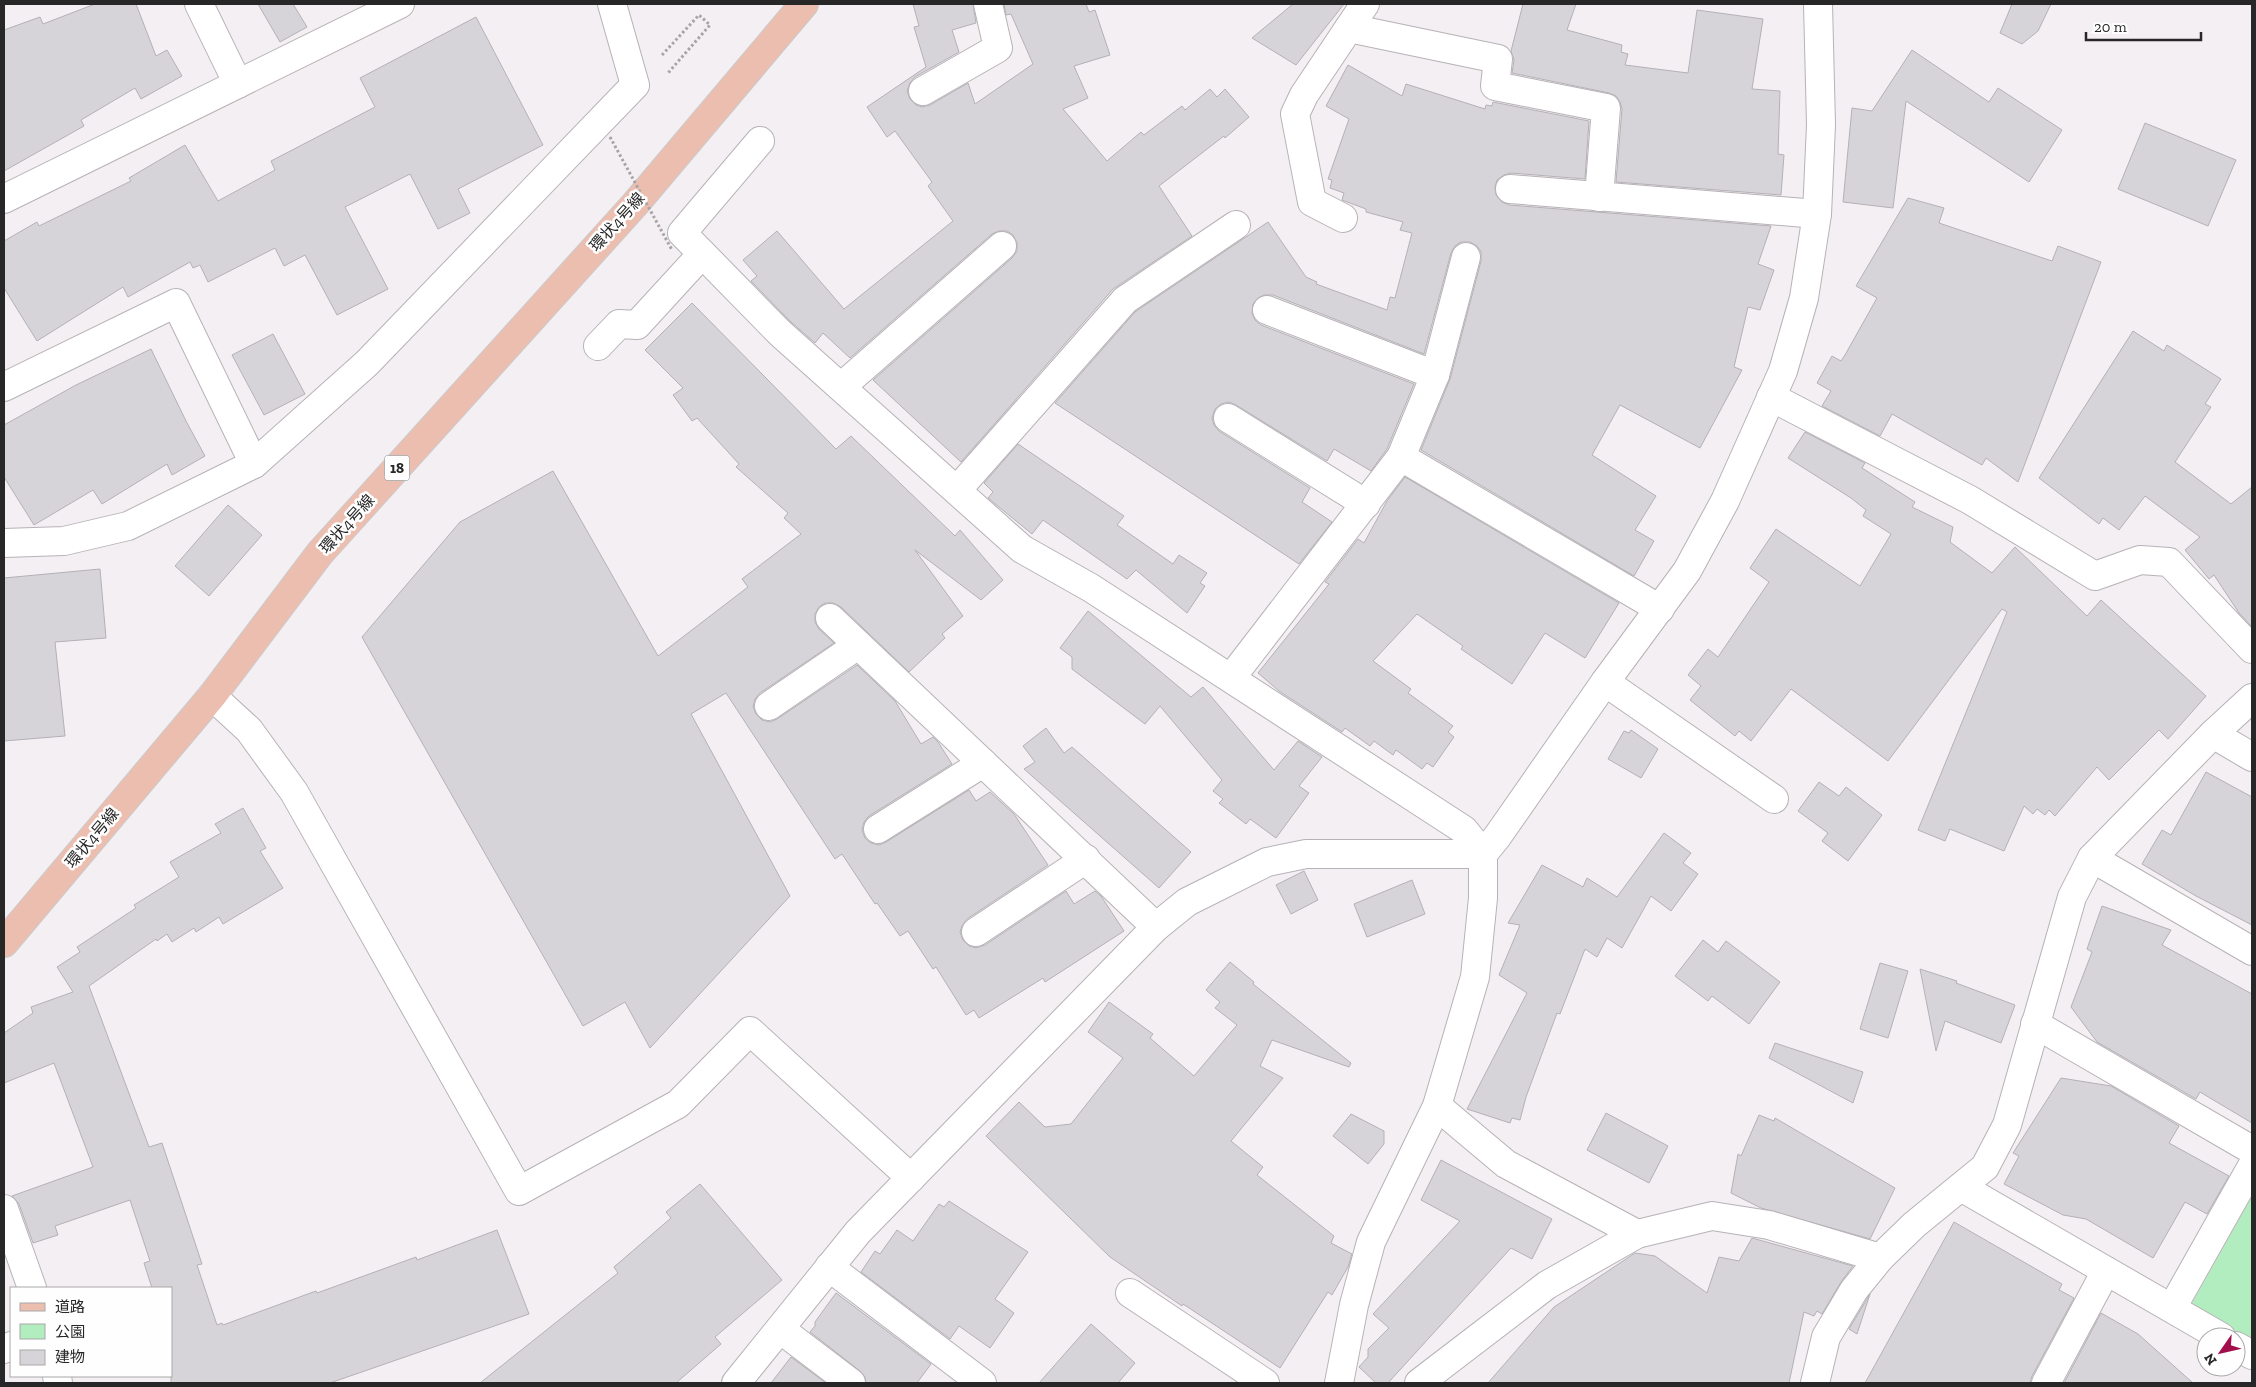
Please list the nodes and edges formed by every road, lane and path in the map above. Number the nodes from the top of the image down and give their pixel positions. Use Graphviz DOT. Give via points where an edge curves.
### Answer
graph roads {
  1 [pos="199,4"];
  2 [pos="400,4"];
  3 [pos="612,4"];
  4 [pos="804,4"];
  5 [pos="988,4"];
  6 [pos="1365,4"];
  7 [pos="1818,4"];
  8 [pos="710,25"];
  9 [pos="1348,28"];
  10 [pos="238,84"];
  11 [pos="635,85"];
  12 [pos="923,91"];
  13 [pos="610,137"];
  14 [pos="760,141"];
  15 [pos="1510,189"];
  16 [pos="1599,197"];
  17 [pos="4,199"];
  18 [pos="1817,214"];
  19 [pos="1343,218"];
  20 [pos="1236,225"];
  21 [pos="1002,246"];
  22 [pos="672,250"];
  23 [pos="702,254"];
  24 [pos="1466,257"];
  25 [pos="1267,310"];
  26 [pos="598,346"];
  27 [pos="1435,375"];
  28 [pos="4,386"];
  29 [pos="840,387"];
  30 [pos="1771,397"];
  31 [pos="1228,418"];
  32 [pos="1401,457"];
  33 [pos="254,464"];
  34 [pos="957,490"];
  35 [pos="1366,504"];
  36 [pos="4,543"];
  37 [pos="1660,609"];
  38 [pos="830,618"];
  39 [pos="858,645"];
  40 [pos="2252,649"];
  41 [pos="1231,678"];
  42 [pos="1606,682"];
  43 [pos="212,696"];
  44 [pos="2252,698"];
  45 [pos="769,706"];
  46 [pos="2213,734"];
  47 [pos="2252,757"];
  48 [pos="983,763"];
  49 [pos="1774,799"];
  50 [pos="878,829"];
  51 [pos="1483,854"];
  52 [pos="2092,858"];
  53 [pos="1086,859"];
  54 [pos="1156,927"];
  55 [pos="976,932"];
  56 [pos="4,943"];
  57 [pos="2252,951"];
  58 [pos="2035,1024"];
  59 [pos="1437,1106"];
  60 [pos="2252,1150"];
  61 [pos="2252,1166"];
  62 [pos="911,1178"];
  63 [pos="1961,1187"];
  64 [pos="4,1209"];
  65 [pos="1636,1234"];
  66 [pos="1880,1258"];
  67 [pos="829,1267"];
  68 [pos="2106,1271"];
  69 [pos="32,1287"];
  70 [pos="1130,1293"];
  71 [pos="2172,1308"];
  72 [pos="2204,1327"];
  73 [pos="780,1329"];
  74 [pos="953,1375"];
  75 [pos="736,1383"];
  76 [pos="851,1383"];
  77 [pos="982,1383"];
  78 [pos="1265,1383"];
  79 [pos="1339,1383"];
  80 [pos="1419,1383"];
  81 [pos="1815,1383"];
  82 [pos="2046,1383"];
  1 -- 10 [label="street"];
  2 -- 10 [label="street"];
  3 -- 11 [label="street"];
  4 -- 43 [label="main road, 環状4号線 / 18" via="636,203 320,553"];
  5 -- 12 [label="street" via="998,48"];
  6 -- 9 [label="street"];
  7 -- 18 [label="street" via="1821,125"];
  8 -- 11 [label="path" via="699,15"];
  9 -- 16 [label="street" via="1498,59 1495,86 1606,108"];
  9 -- 19 [label="street" via="1295,114 1312,202"];
  10 -- 17 [label="street"];
  11 -- 33 [label="street" via="368,363"];
  13 -- 22 [label="path, bridge"];
  14 -- 23 [label="street" via="682,233"];
  15 -- 16 [label="street"];
  16 -- 18 [label="street"];
  18 -- 30 [label="street" via="1804,298"];
  20 -- 34 [label="street" via="1125,300"];
  21 -- 29 [label="street"];
  23 -- 26 [label="street" via="637,325 619,324"];
  23 -- 29 [label="street" via="780,333"];
  24 -- 27 [label="street"];
  25 -- 27 [label="street"];
  27 -- 32 [label="street"];
  28 -- 33 [label="street" via="176,303"];
  29 -- 34 [label="street"];
  30 -- 37 [label="street" via="1725,501 1687,571"];
  30 -- 40 [label="street" via="1970,500 2095,576 2140,560 2169,562"];
  31 -- 35 [label="street"];
  32 -- 35 [label="street"];
  32 -- 37 [label="street"];
  33 -- 36 [label="street" via="128,526 64,542"];
  34 -- 41 [label="street" via="1022,549 1091,588"];
  35 -- 41 [label="street"];
  37 -- 42 [label="street"];
  38 -- 39 [label="street"];
  39 -- 45 [label="street"];
  39 -- 48 [label="street"];
  41 -- 51 [label="street" via="1464,830"];
  42 -- 49 [label="street"];
  42 -- 51 [label="street"];
  43 -- 56 [label="main road, 環状4号線 / 18"];
  43 -- 62 [label="street" via="249,730 294,792 519,1191 678,1104 750,1031"];
  44 -- 46 [label="street"];
  46 -- 47 [label="street"];
  46 -- 52 [label="street"];
  48 -- 50 [label="street"];
  48 -- 53 [label="street"];
  51 -- 54 [label="street" via="1306,854 1267,862 1187,902"];
  51 -- 59 [label="street" via="1483,898 1475,977"];
  52 -- 57 [label="street"];
  52 -- 58 [label="street" via="2072,898"];
  53 -- 54 [label="street"];
  53 -- 55 [label="street"];
  54 -- 62 [label="street"];
  58 -- 60 [label="street"];
  58 -- 63 [label="street" via="2007,1125 1985,1167"];
  59 -- 65 [label="street" via="1506,1164"];
  59 -- 79 [label="street" via="1372,1242 1354,1305"];
  61 -- 71 [label="street"];
  62 -- 67 [label="street"];
  63 -- 66 [label="street"];
  63 -- 68 [label="street"];
  64 -- 69 [label="street"];
  65 -- 66 [label="street" via="1712,1216 1769,1225"];
  65 -- 80 [label="street" via="1547,1285"];
  66 -- 81 [label="street" via="1854,1290 1826,1337"];
  67 -- 73 [label="street"];
  67 -- 74 [label="street"];
  68 -- 71 [label="street"];
  68 -- 82 [label="street"];
  70 -- 78 [label="street"];
  71 -- 72 [label="street"];
  73 -- 75 [label="street"];
  73 -- 76 [label="street"];
  74 -- 77 [label="street"];
}
